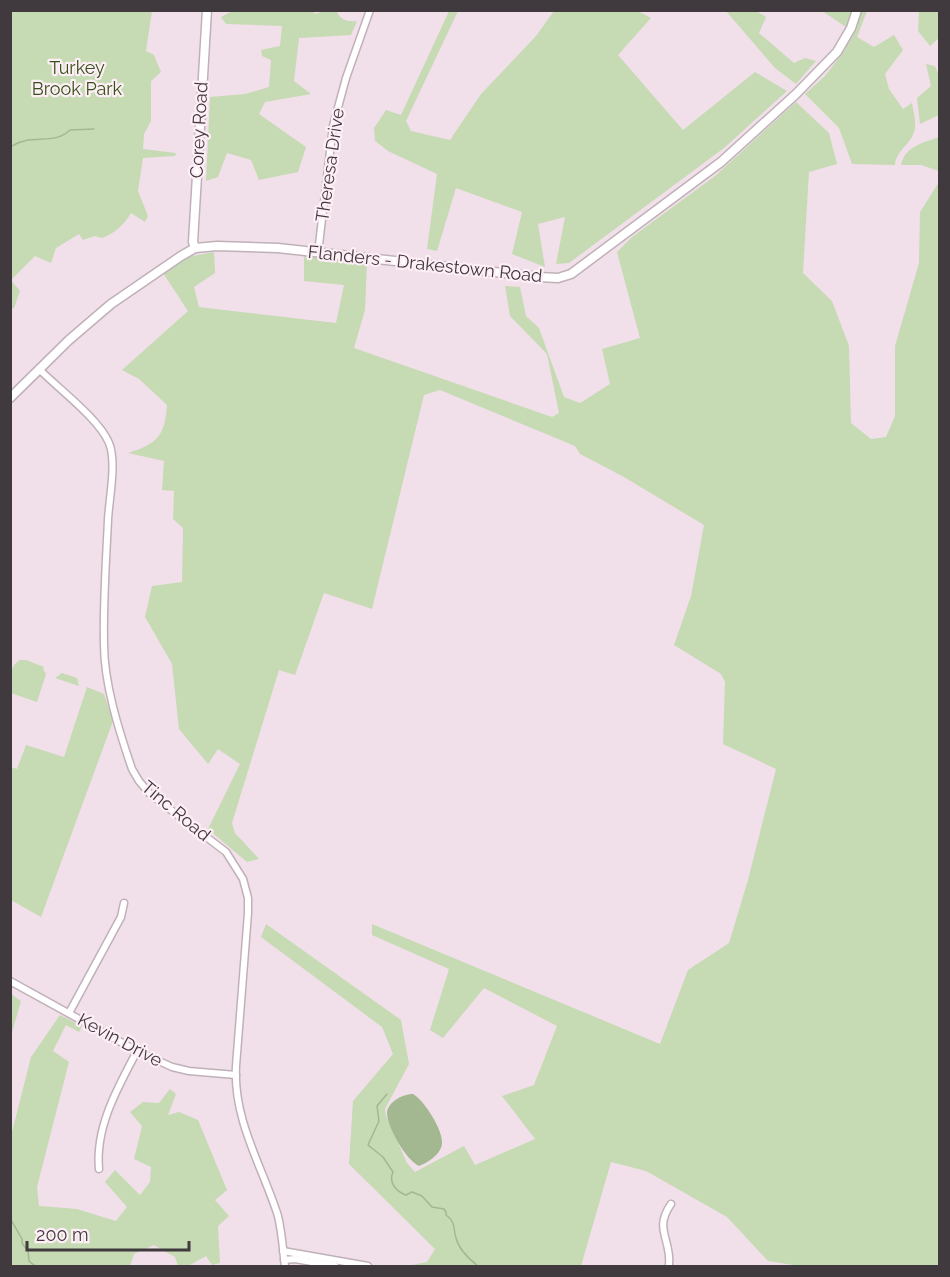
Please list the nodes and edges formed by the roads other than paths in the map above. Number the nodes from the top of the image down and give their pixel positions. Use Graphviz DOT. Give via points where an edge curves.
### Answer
graph roads {
  1 [pos="207,10"];
  2 [pos="370,10"];
  3 [pos="857,10"];
  4 [pos="195,248"];
  5 [pos="318,253"];
  6 [pos="40,370"];
  7 [pos="10,398"];
  8 [pos="124,903"];
  9 [pos="10,981"];
  10 [pos="69,1013"];
  11 [pos="137,1051"];
  12 [pos="236,1075"];
  13 [pos="99,1169"];
  14 [pos="671,1204"];
  15 [pos="283,1251"];
  16 [pos="284,1263"];
  17 [pos="335,1266"];
  18 [pos="368,1266"];
  19 [pos="669,1266"];
  1 -- 4 [label="street, Corey Road"];
  2 -- 5 [label="street, Theresa Drive" via="333,126"];
  3 -- 5 [label="street, Flanders - Drakestown Road" via="837,52 796,94 721,162 571,274 539,277"];
  4 -- 5 [label="street, Flanders - Drakestown Road" via="247,247"];
  4 -- 6 [label="street" via="111,304"];
  6 -- 7 [label="street"];
  6 -- 12 [label="street, Tinc Road" via="99,428 111,448 104,655 132,769 150,794 228,855 246,888 248,913"];
  8 -- 10 [label="street" via="121,917"];
  9 -- 10 [label="street, Kevin Drive"];
  10 -- 11 [label="street, Kevin Drive"];
  11 -- 12 [label="street, Kevin Drive" via="189,1071"];
  11 -- 13 [label="street" via="107,1112"];
  12 -- 15 [label="street, Tinc Road" via="241,1115 277,1215"];
  14 -- 19 [label="street" via="662,1223"];
  15 -- 16 [label="street, Tinc Road"];
  15 -- 18 [label="street"];
  16 -- 17 [label="street" via="295,1259"];
}
